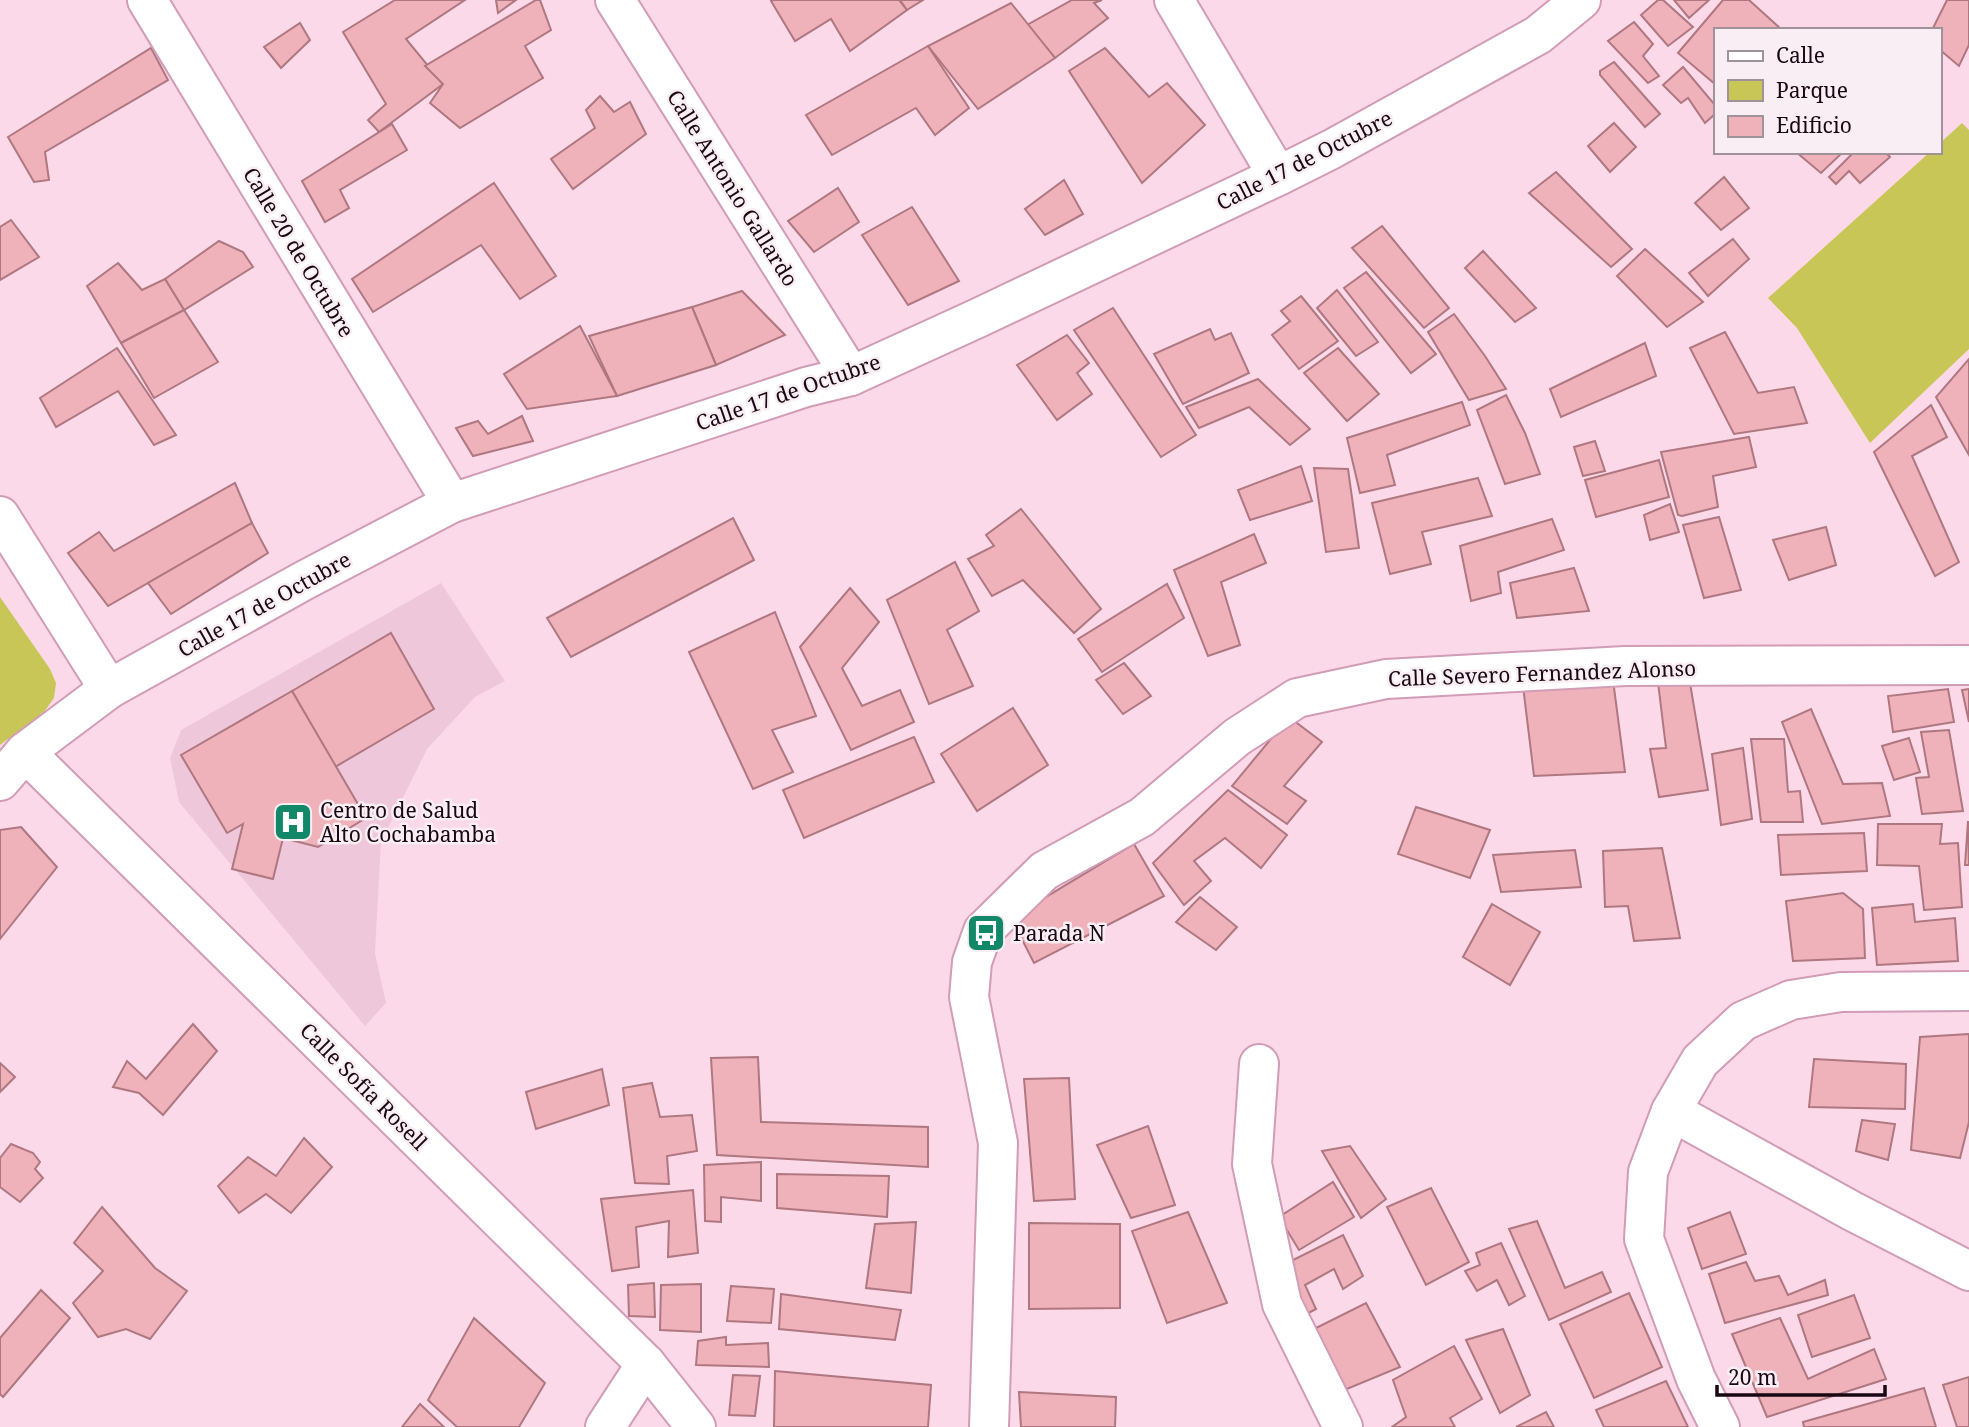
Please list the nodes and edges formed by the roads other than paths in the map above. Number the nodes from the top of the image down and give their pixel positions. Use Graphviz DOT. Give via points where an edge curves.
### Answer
graph roads {
  1 [pos="146,0"];
  2 [pos="615,0"];
  3 [pos="1174,0"];
  4 [pos="1581,0"];
  5 [pos="1278,176"];
  6 [pos="850,376"];
  7 [pos="452,503"];
  8 [pos="0,516"];
  9 [pos="1969,665"];
  10 [pos="109,689"];
  11 [pos="25,752"];
  12 [pos="0,781"];
  13 [pos="1969,991"];
  14 [pos="1259,1064"];
  15 [pos="1671,1111"];
  16 [pos="1969,1271"];
  17 [pos="646,1364"];
  18 [pos="605,1427"];
  19 [pos="696,1427"];
  20 [pos="989,1427"];
  21 [pos="1343,1427"];
  22 [pos="1720,1427"];
  1 -- 7 [label="street, Calle 20 de Octubre"];
  2 -- 6 [label="street, Calle Antonio Gallardo"];
  3 -- 5 [label="street"];
  4 -- 5 [label="street, Calle 17 de Octubre" via="1538,35"];
  5 -- 6 [label="street, Calle 17 de Octubre"];
  6 -- 7 [label="street, Calle 17 de Octubre"];
  7 -- 10 [label="street, Calle 17 de Octubre"];
  8 -- 10 [label="street"];
  9 -- 20 [label="street, Calle Severo Fernandez Alonso" via="1625,666 1386,678 1297,698 1237,737 1142,817 1044,871 983,931 972,962 969,997 998,1143"];
  10 -- 11 [label="street, Calle 17 de Octubre"];
  11 -- 12 [label="street, Calle 17 de Octubre"];
  11 -- 17 [label="street, Calle Sofía Rosell"];
  13 -- 15 [label="street" via="1841,992 1791,1000 1743,1021 1700,1061"];
  14 -- 21 [label="street" via="1252,1164 1282,1304"];
  15 -- 16 [label="street"];
  15 -- 22 [label="street" via="1647,1172 1644,1240 1696,1379"];
  17 -- 18 [label="street"];
  17 -- 19 [label="street, Calle Sofía Rosell"];
}
